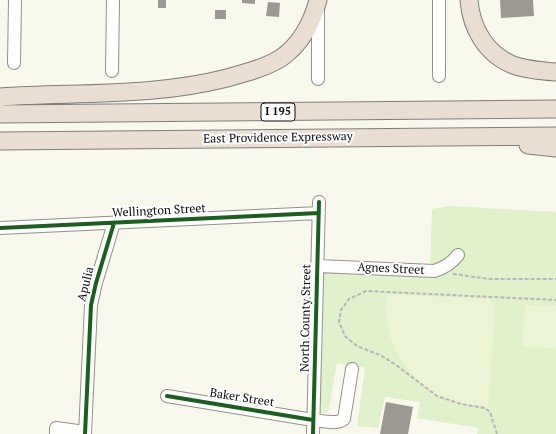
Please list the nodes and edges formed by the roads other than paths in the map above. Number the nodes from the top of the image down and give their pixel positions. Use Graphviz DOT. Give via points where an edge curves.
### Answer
graph roads {
  1 [pos="15,0"];
  2 [pos="113,0"];
  3 [pos="318,0"];
  4 [pos="439,0"];
  5 [pos="469,0"];
  6 [pos="14,62"];
  7 [pos="112,70"];
  8 [pos="556,72"];
  9 [pos="439,76"];
  10 [pos="318,79"];
  11 [pos="0,97"];
  12 [pos="556,110"];
  13 [pos="0,114"];
  14 [pos="460,136"];
  15 [pos="556,136"];
  16 [pos="5,141"];
  17 [pos="556,148"];
  18 [pos="319,208"];
  19 [pos="114,223"];
  20 [pos="0,228"];
  21 [pos="458,255"];
  22 [pos="318,266"];
  23 [pos="352,369"];
  24 [pos="167,396"];
  25 [pos="313,420"];
  26 [pos="85,433"];
  27 [pos="56,434"];
  28 [pos="313,434"];
  1 -- 6 [label="street"];
  2 -- 7 [label="street"];
  3 -- 10 [label="street"];
  3 -- 11 [label="highway" via="306,30 292,49 273,62 244,73 151,91"];
  4 -- 9 [label="street"];
  5 -- 8 [label="highway" via="475,28 491,50 514,65"];
  12 -- 13 [label="highway, I 195"];
  14 -- 15 [label="highway, East Providence Expressway / I 195"];
  14 -- 16 [label="highway, East Providence Expressway / I 195"];
  14 -- 17 [label="highway"];
  18 -- 19 [label="street, Wellington Street"];
  18 -- 22 [label="street, North County Street"];
  19 -- 20 [label="street, Wellington Street"];
  19 -- 26 [label="street, Apulia" via="91,305"];
  21 -- 22 [label="street, Agnes Street" via="454,261 434,271"];
  22 -- 25 [label="street, North County Street"];
  23 -- 25 [label="street, Baker Street" via="344,419 336,422"];
  24 -- 25 [label="street, Baker Street"];
  25 -- 28 [label="street, North County Street"];
  26 -- 27 [label="street" via="56,428"];
}
